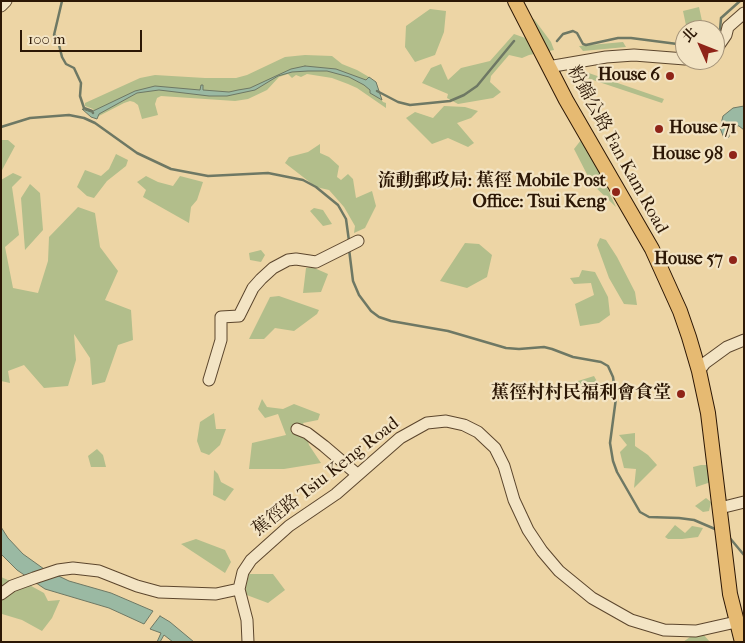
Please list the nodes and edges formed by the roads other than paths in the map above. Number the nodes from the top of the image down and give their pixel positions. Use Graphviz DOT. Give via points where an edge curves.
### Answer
graph roads {
  1 [pos="6,1"];
  2 [pos="515,1"];
  3 [pos="1,6"];
  4 [pos="744,13"];
  5 [pos="725,36"];
  6 [pos="675,58"];
  7 [pos="548,67"];
  8 [pos="357,242"];
  9 [pos="744,340"];
  10 [pos="699,371"];
  11 [pos="209,380"];
  12 [pos="297,429"];
  13 [pos="358,475"];
  14 [pos="744,502"];
  15 [pos="720,508"];
  16 [pos="239,589"];
  17 [pos="1,594"];
  18 [pos="736,622"];
  19 [pos="248,642"];
  20 [pos="742,642"];
  1 -- 3 [label="street"];
  2 -- 7 [label="main road, 粉錦公路 Fan Kam Road"];
  4 -- 5 [label="street" via="728,27"];
  6 -- 7 [label="street" via="606,57"];
  7 -- 10 [label="main road, 粉錦公路 Fan Kam Road" via="661,268 680,311"];
  8 -- 11 [label="street" via="316,262 288,260 273,268 252,288 239,316 221,317 221,340"];
  9 -- 10 [label="street" via="727,347"];
  10 -- 15 [label="main road, 粉錦公路 Fan Kam Road"];
  12 -- 13 [label="street" via="307,433"];
  13 -- 16 [label="street, 蕉徑路 Tsiu Keng Road" via="259,552 243,572"];
  13 -- 18 [label="street, 蕉徑路 Tsiu Keng Road" via="400,438 427,423 446,420 464,425 484,436 495,448 528,530 559,571 588,596 616,613 657,629 696,631"];
  14 -- 15 [label="street"];
  15 -- 18 [label="main road, 粉錦公路 Fan Kam Road"];
  16 -- 17 [label="street" via="216,594 159,592 99,571 73,568 12,586"];
  16 -- 19 [label="street" via="247,620"];
  18 -- 20 [label="main road, 粉錦公路 Fan Kam Road"];
}
